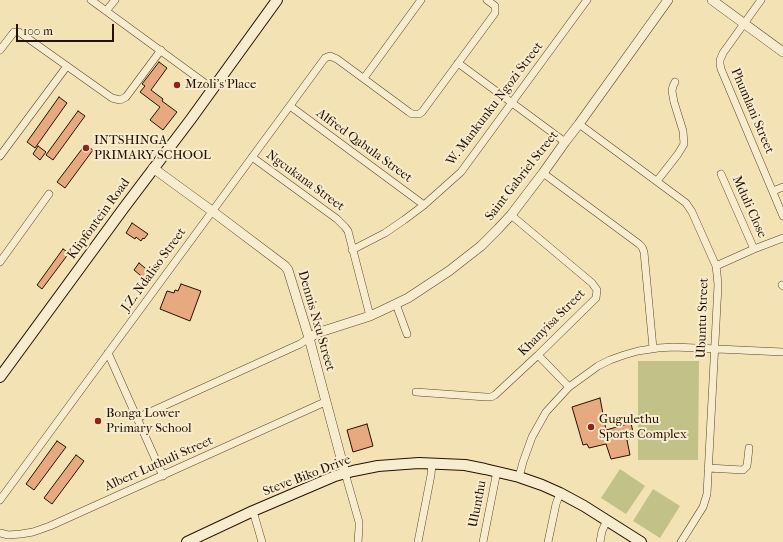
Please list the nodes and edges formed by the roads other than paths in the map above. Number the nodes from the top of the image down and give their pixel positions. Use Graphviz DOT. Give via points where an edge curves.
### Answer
graph roads {
  1 [pos="91,0"];
  2 [pos="115,0"];
  3 [pos="278,0"];
  4 [pos="421,0"];
  5 [pos="487,0"];
  6 [pos="587,0"];
  7 [pos="668,0"];
  8 [pos="712,0"];
  9 [pos="761,0"];
  10 [pos="106,11"];
  11 [pos="744,24"];
  12 [pos="0,50"];
  13 [pos="161,50"];
  14 [pos="783,52"];
  15 [pos="458,63"];
  16 [pos="67,66"];
  17 [pos="364,78"];
  18 [pos="675,82"];
  19 [pos="213,88"];
  20 [pos="512,103"];
  21 [pos="290,106"];
  22 [pos="579,124"];
  23 [pos="565,142"];
  24 [pos="0,156"];
  25 [pos="252,157"];
  26 [pos="153,168"];
  27 [pos="543,173"];
  28 [pos="721,174"];
  29 [pos="657,182"];
  30 [pos="783,187"];
  31 [pos="773,191"];
  32 [pos="49,194"];
  33 [pos="424,205"];
  34 [pos="212,211"];
  35 [pos="511,215"];
  36 [pos="783,216"];
  37 [pos="783,238"];
  38 [pos="754,249"];
  39 [pos="352,250"];
  40 [pos="0,262"];
  41 [pos="716,266"];
  42 [pos="396,304"];
  43 [pos="370,316"];
  44 [pos="407,334"];
  45 [pos="309,338"];
  46 [pos="653,348"];
  47 [pos="715,350"];
  48 [pos="783,352"];
  49 [pos="108,353"];
  50 [pos="538,355"];
  51 [pos="0,377"];
  52 [pos="568,387"];
  53 [pos="416,392"];
  54 [pos="325,402"];
  55 [pos="137,418"];
  56 [pos="749,448"];
  57 [pos="432,463"];
  58 [pos="708,468"];
  59 [pos="497,471"];
  60 [pos="345,473"];
  61 [pos="163,476"];
  62 [pos="519,477"];
  63 [pos="560,493"];
  64 [pos="0,500"];
  65 [pos="252,511"];
  66 [pos="607,520"];
  67 [pos="0,533"];
  68 [pos="189,542"];
  69 [pos="262,542"];
  70 [pos="358,542"];
  71 [pos="418,542"];
  72 [pos="483,542"];
  73 [pos="548,542"];
  74 [pos="600,542"];
  75 [pos="641,542"];
  76 [pos="681,542"];
  1 -- 10 [label="street"];
  2 -- 10 [label="street"];
  3 -- 19 [label="main road, Klipfontein Road"];
  4 -- 17 [label="street"];
  5 -- 15 [label="street" via="495,6 496,11"];
  6 -- 20 [label="street, W. Mankunku Ngozi Street"];
  7 -- 22 [label="street, Saint Gabriel Street"];
  8 -- 11 [label="street"];
  9 -- 11 [label="street, Phumlani Street"];
  10 -- 13 [label="street"];
  11 -- 14 [label="street"];
  11 -- 31 [label="street, Phumlani Street" via="721,56 720,64"];
  12 -- 16 [label="street" via="14,32 19,32"];
  13 -- 16 [label="street" via="122,100 112,98"];
  13 -- 19 [label="street"];
  15 -- 17 [label="street" via="418,114 409,112"];
  15 -- 20 [label="street"];
  16 -- 24 [label="street"];
  17 -- 21 [label="street, J.Z. Ndaliso Street" via="337,58 328,56"];
  18 -- 29 [label="street" via="672,91 684,131 684,144"];
  19 -- 26 [label="main road, Klipfontein Road"];
  20 -- 23 [label="street"];
  20 -- 33 [label="street, W. Mankunku Ngozi Street" via="461,172"];
  21 -- 25 [label="street, J.Z. Ndaliso Street"];
  21 -- 33 [label="street, Alfred Qabula Street"];
  22 -- 23 [label="street, Saint Gabriel Street"];
  22 -- 29 [label="street, Ubuntu Street"];
  23 -- 27 [label="street, Saint Gabriel Street"];
  25 -- 34 [label="street, J.Z. Ndaliso Street"];
  25 -- 39 [label="street, Ngcukana Street" via="344,225"];
  26 -- 34 [label="street, Dennis Nxu Street"];
  26 -- 51 [label="main road, Klipfontein Road"];
  27 -- 35 [label="street, Saint Gabriel Street"];
  27 -- 46 [label="street" via="642,247"];
  28 -- 38 [label="street, Mduli Close"];
  29 -- 41 [label="street, Ubuntu Street" via="689,207"];
  30 -- 31 [label="street"];
  31 -- 36 [label="street, Phumlani Street"];
  32 -- 40 [label="street"];
  33 -- 39 [label="street, W. Mankunku Ngozi Street" via="385,234"];
  34 -- 45 [label="street, Dennis Nxu Street" via="285,266"];
  34 -- 49 [label="street, J.Z. Ndaliso Street"];
  35 -- 42 [label="street, Saint Gabriel Street" via="481,246 449,271"];
  35 -- 50 [label="street, Khanyisa Street" via="597,290 593,302"];
  37 -- 38 [label="street"];
  38 -- 41 [label="street"];
  39 -- 43 [label="street, Ngcukana Street"];
  41 -- 47 [label="street, Ubuntu Street" via="718,285"];
  42 -- 43 [label="street, Saint Gabriel Street"];
  42 -- 44 [label="street"];
  43 -- 45 [label="street, Saint Gabriel Street"];
  45 -- 54 [label="street, Dennis Nxu Street"];
  45 -- 55 [label="street"];
  46 -- 47 [label="street"];
  46 -- 52 [label="street" via="610,360"];
  47 -- 48 [label="street"];
  47 -- 58 [label="street, Ubuntu Street"];
  49 -- 55 [label="street"];
  49 -- 64 [label="street, J.Z. Ndaliso Street"];
  50 -- 52 [label="street"];
  50 -- 53 [label="street, Khanyisa Street" via="491,397"];
  52 -- 62 [label="street" via="546,412 532,437"];
  54 -- 60 [label="street, Dennis Nxu Street"];
  54 -- 61 [label="street, Albert Luthuli Street"];
  55 -- 61 [label="street"];
  56 -- 58 [label="street" via="747,466 743,470"];
  57 -- 59 [label="main road, Steve Biko Drive" via="465,465"];
  57 -- 60 [label="main road, Steve Biko Drive" via="378,466"];
  57 -- 71 [label="street"];
  58 -- 76 [label="street, Ubuntu Street" via="705,502"];
  59 -- 62 [label="main road, Steve Biko Drive"];
  59 -- 72 [label="street, Ulunthu"];
  60 -- 65 [label="main road, Steve Biko Drive"];
  60 -- 70 [label="street" via="358,522"];
  61 -- 67 [label="street, Albert Luthuli Street" via="33,532"];
  62 -- 63 [label="main road, Steve Biko Drive"];
  63 -- 66 [label="main road, Steve Biko Drive"];
  63 -- 73 [label="street"];
  65 -- 68 [label="main road, Steve Biko Drive"];
  65 -- 69 [label="street"];
  66 -- 74 [label="street"];
  66 -- 75 [label="main road, Steve Biko Drive"];
}
